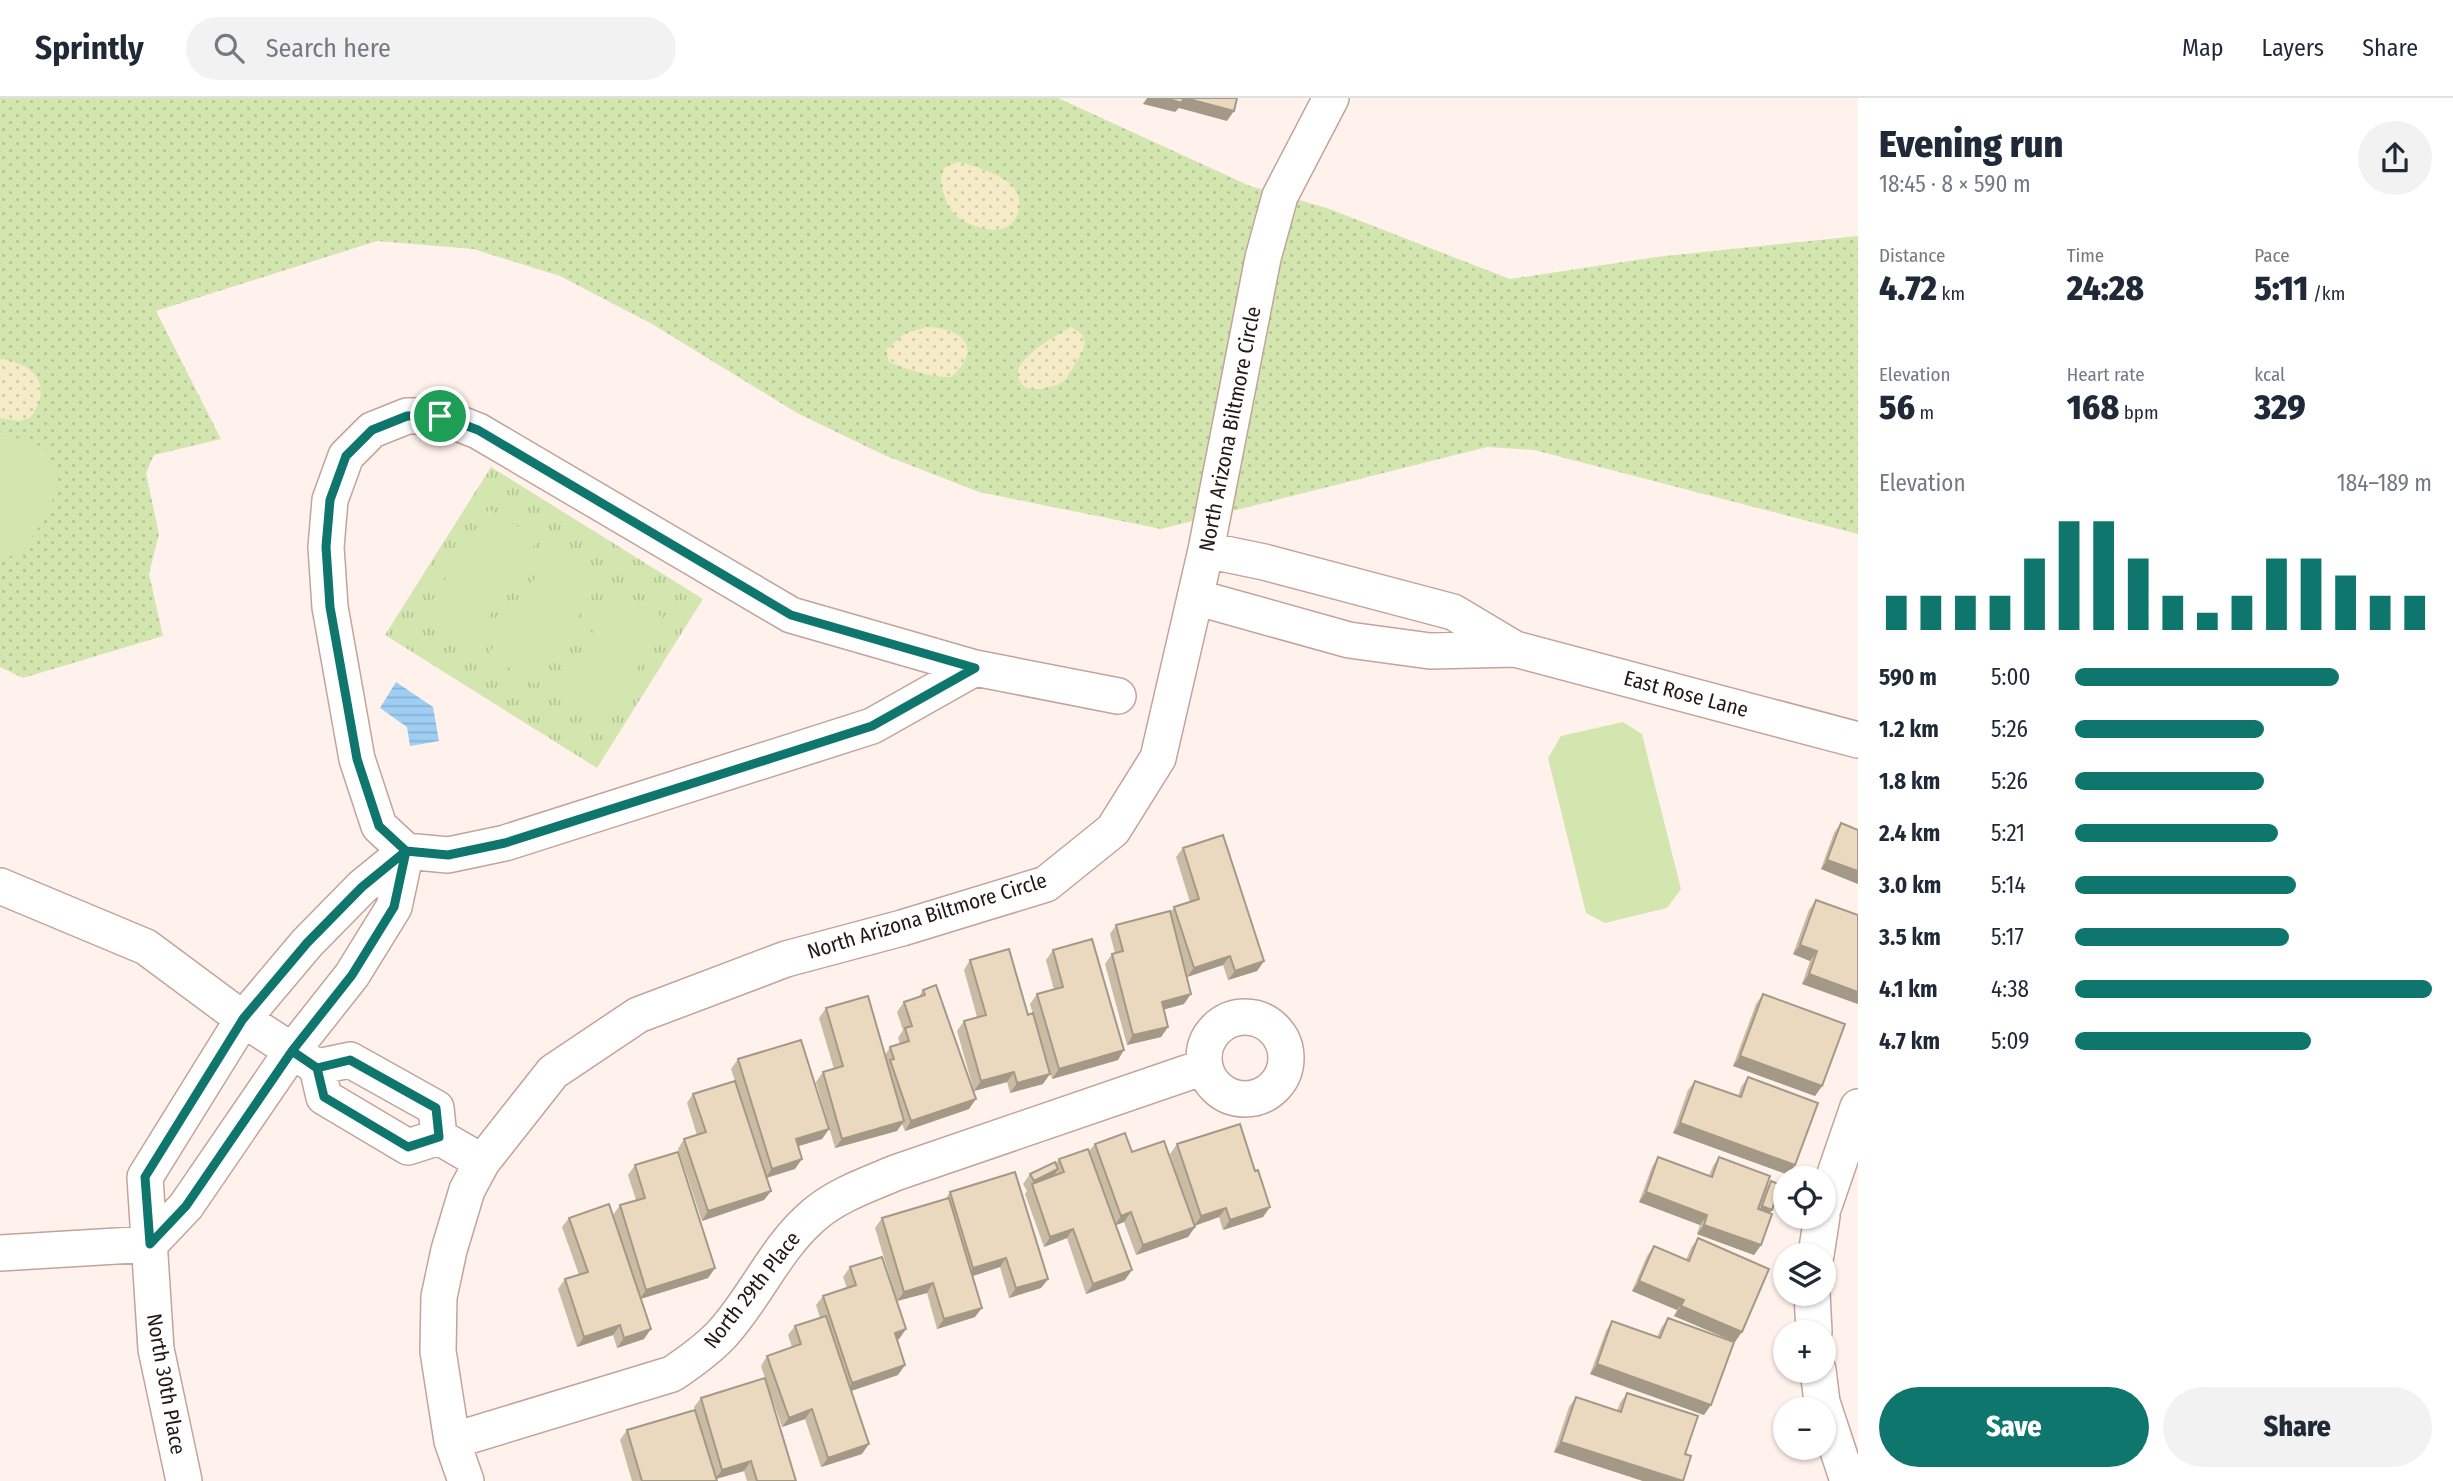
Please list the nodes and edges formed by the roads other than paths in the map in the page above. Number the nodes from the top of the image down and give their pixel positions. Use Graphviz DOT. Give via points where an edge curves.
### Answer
graph roads {
  1 [pos="1331,98"];
  2 [pos="1206,550"];
  3 [pos="1195,597"];
  4 [pos="1515,649"];
  5 [pos="975,668"];
  6 [pos="1118,696"];
  7 [pos="1858,740"];
  8 [pos="406,851"];
  9 [pos="0,886"];
  10 [pos="243,1019"];
  11 [pos="304,1059"];
  12 [pos="1204,1067"];
  13 [pos="1858,1107"];
  14 [pos="439,1137"];
  15 [pos="482,1162"];
  16 [pos="1836,1171"];
  17 [pos="150,1244"];
  18 [pos="0,1253"];
  19 [pos="1820,1383"];
  20 [pos="452,1441"];
  21 [pos="184,1481"];
  22 [pos="466,1481"];
  23 [pos="1848,1481"];
  1 -- 2 [label="street, North Arizona Biltmore Circle" via="1280,196 1263,258"];
  2 -- 3 [label="street, North Arizona Biltmore Circle"];
  2 -- 4 [label="street, East Rose Lane" via="1453,612"];
  3 -- 4 [label="street, East Rose Lane" via="1349,640 1430,651"];
  3 -- 15 [label="street, North Arizona Biltmore Circle" via="1158,758 1113,830 1046,884 786,959 638,1015 553,1072"];
  4 -- 7 [label="street, East Rose Lane"];
  5 -- 6 [label="street"];
  5 -- 8 [label="street" via="872,726 505,843 448,855"];
  5 -- 8 [label="street" via="791,615 478,430 440,416 407,416 372,430 346,456 330,500 326,547 330,607 357,759 379,826"];
  8 -- 10 [label="street, North 30th Place" via="362,887 307,943"];
  8 -- 11 [label="street" via="394,907"];
  9 -- 10 [label="street" via="146,947"];
  10 -- 11 [label="street"];
  10 -- 17 [label="street, North 30th Place" via="145,1177"];
  11 -- 14 [label="street" via="324,1097 408,1147"];
  11 -- 14 [label="street" via="350,1060 393,1083 436,1108"];
  11 -- 17 [label="street"];
  12 -- 20 [label="street, North 29th Place" via="845,1194 794,1234 723,1333 672,1374"];
  13 -- 16 [label="street"];
  14 -- 15 [label="street"];
  15 -- 20 [label="street, North Arizona Biltmore Circle" via="467,1190 439,1297 438,1351"];
  17 -- 18 [label="street"];
  17 -- 21 [label="street, North 30th Place" via="156,1349"];
  19 -- 23 [label="street"];
  20 -- 22 [label="street, North Arizona Biltmore Circle"];
}
